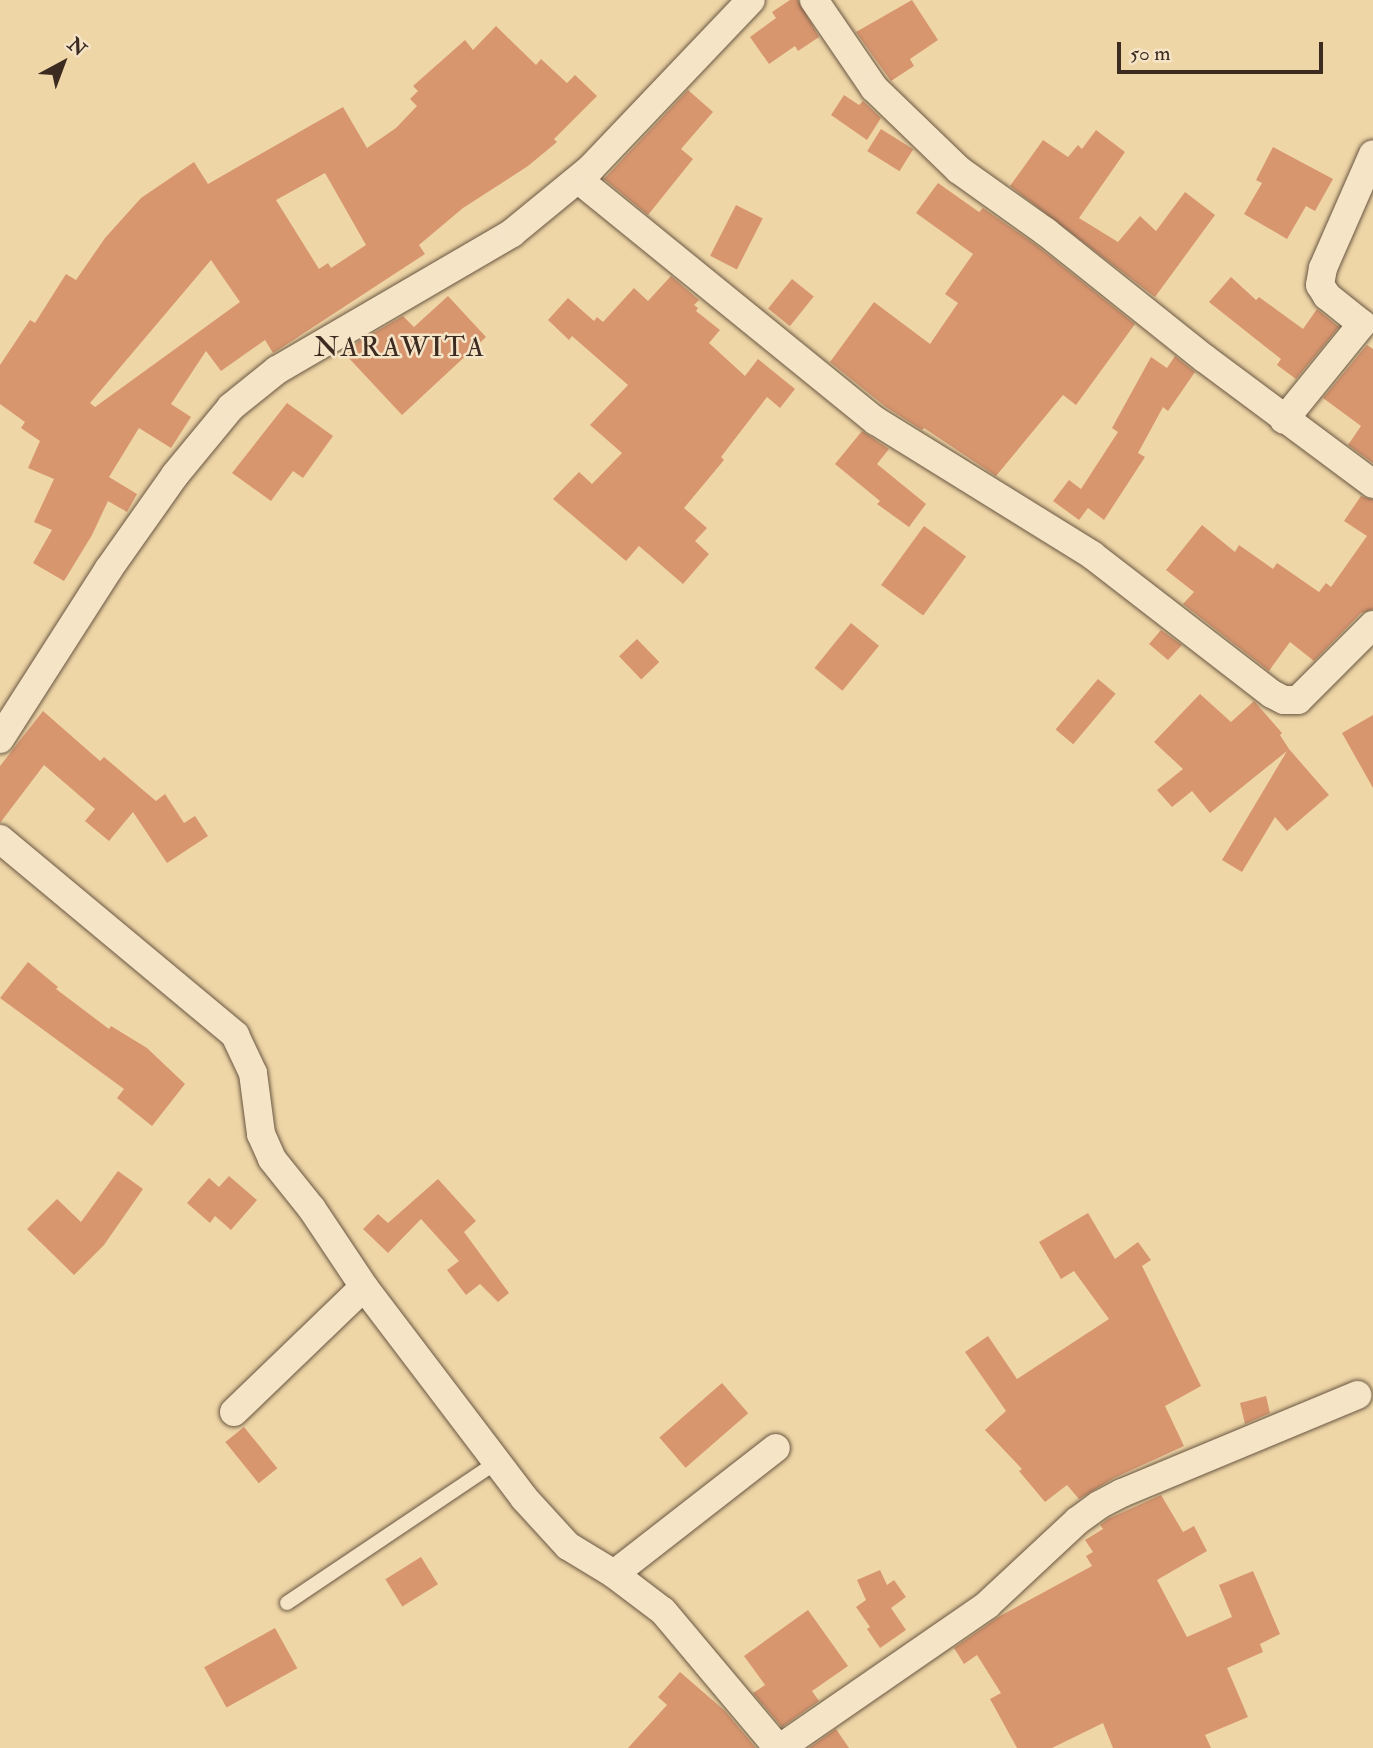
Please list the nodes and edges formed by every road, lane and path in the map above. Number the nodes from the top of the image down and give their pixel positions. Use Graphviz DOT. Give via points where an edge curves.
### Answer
graph roads {
  1 [pos="751,0"];
  2 [pos="814,0"];
  3 [pos="1373,154"];
  4 [pos="579,180"];
  5 [pos="1284,420"];
  6 [pos="1373,484"];
  7 [pos="1373,625"];
  8 [pos="0,739"];
  9 [pos="0,839"];
  10 [pos="364,1287"];
  11 [pos="1357,1395"];
  12 [pos="234,1412"];
  13 [pos="776,1448"];
  14 [pos="497,1462"];
  15 [pos="614,1574"];
  16 [pos="287,1603"];
  17 [pos="779,1748"];
  1 -- 4 [label="street"];
  2 -- 5 [label="street" via="874,88 959,170 1046,232"];
  3 -- 5 [label="street" via="1323,268 1320,285 1362,324"];
  4 -- 7 [label="street" via="876,421 1092,555 1272,694 1298,700"];
  4 -- 8 [label="street" via="487,250 286,364 231,407 182,465 108,570"];
  5 -- 6 [label="street"];
  9 -- 10 [label="street" via="235,1035 253,1073 261,1134 272,1159"];
  10 -- 12 [label="street"];
  10 -- 14 [label="street"];
  11 -- 17 [label="street" via="1099,1505 987,1605"];
  13 -- 15 [label="street"];
  14 -- 15 [label="street" via="568,1546"];
  14 -- 16 [label="lane"];
  15 -- 17 [label="street" via="663,1611"];
}
